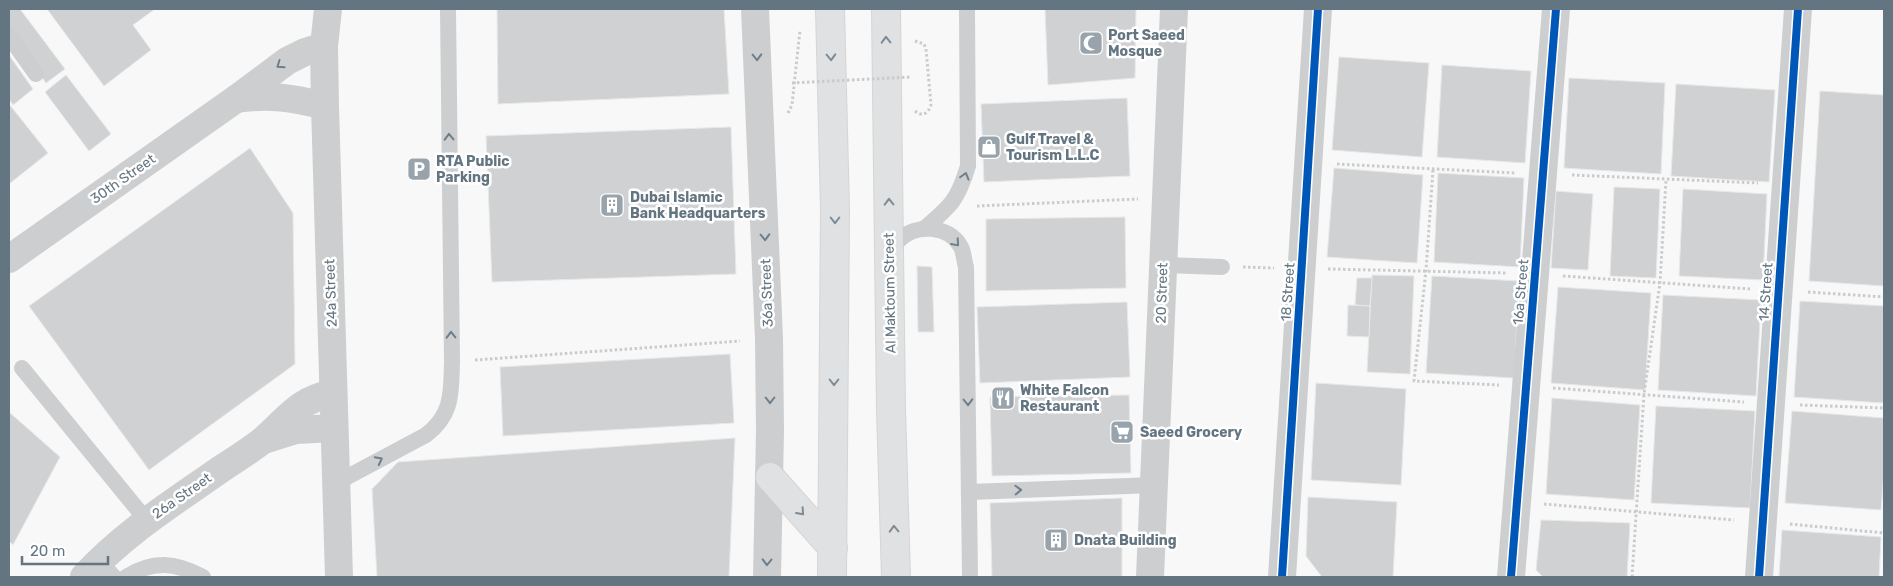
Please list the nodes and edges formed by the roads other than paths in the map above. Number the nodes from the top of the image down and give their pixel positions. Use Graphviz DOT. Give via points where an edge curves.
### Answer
graph roads {
  1 [pos="328,9"];
  2 [pos="448,9"];
  3 [pos="755,9"];
  4 [pos="830,9"];
  5 [pos="886,9"];
  6 [pos="967,9"];
  7 [pos="1174,9"];
  8 [pos="1318,9"];
  9 [pos="1556,9"];
  10 [pos="1798,9"];
  11 [pos="9,36"];
  12 [pos="324,46"];
  13 [pos="36,74"];
  14 [pos="236,99"];
  15 [pos="325,106"];
  16 [pos="926,227"];
  17 [pos="890,256"];
  18 [pos="9,259"];
  19 [pos="1163,265"];
  20 [pos="1222,267"];
  21 [pos="22,368"];
  22 [pos="334,393"];
  23 [pos="334,428"];
  24 [pos="262,440"];
  25 [pos="770,477"];
  26 [pos="336,483"];
  27 [pos="1154,484"];
  28 [pos="969,492"];
  29 [pos="147,521"];
  30 [pos="832,548"];
  31 [pos="99,572"];
  32 [pos="126,577"];
  33 [pos="203,577"];
  34 [pos="339,577"];
  35 [pos="767,577"];
  36 [pos="832,577"];
  37 [pos="896,577"];
  38 [pos="970,577"];
  39 [pos="1150,577"];
  40 [pos="1282,577"];
  41 [pos="1511,577"];
  42 [pos="1758,577"];
  1 -- 12 [label="street, 24a Street"];
  26 -- 2 [label="lane, one-way" via="426,436 437,427 450,402"];
  3 -- 25 [label="street, 36a Street, one-way" via="769,339"];
  4 -- 30 [label="main road, one-way" via="835,210"];
  17 -- 5 [label="main road, Al Maktoum Street, one-way"];
  16 -- 6 [label="lane, one-way" via="950,207 962,188 968,166"];
  7 -- 19 [label="street, 20 Street"];
  8 -- 40 [label="street, 18 Street"];
  9 -- 41 [label="street, 16a Street"];
  10 -- 42 [label="street, 14 Street"];
  11 -- 13 [label="lane"];
  12 -- 14 [label="street, 30th Street, one-way" via="287,61"];
  12 -- 15 [label="street, 24a Street"];
  14 -- 15 [label="street" via="274,96"];
  14 -- 18 [label="street, 30th Street"];
  15 -- 22 [label="street, 24a Street"];
  16 -- 17 [label="lane" via="911,231 898,241"];
  16 -- 28 [label="lane, one-way" via="946,232 961,247 966,267"];
  37 -- 17 [label="main road, Al Maktoum Street, one-way"];
  19 -- 20 [label="lane"];
  19 -- 27 [label="street, 20 Street"];
  21 -- 29 [label="lane"];
  22 -- 23 [label="street, 24a Street"];
  22 -- 24 [label="street, 26a Street" via="312,399 294,410"];
  23 -- 24 [label="street, 26a Street" via="296,430"];
  23 -- 26 [label="street, 24a Street"];
  24 -- 29 [label="street, 26a Street"];
  25 -- 30 [label="main road, one-way"];
  25 -- 35 [label="street, 36a Street, one-way"];
  26 -- 34 [label="street, 24a Street"];
  28 -- 27 [label="lane, one-way"];
  27 -- 39 [label="street, 20 Street"];
  28 -- 38 [label="lane"];
  29 -- 31 [label="street, 26a Street"];
  30 -- 36 [label="main road"];
  32 -- 33 [label="lane" via="138,570 162,564 186,568"];
}
